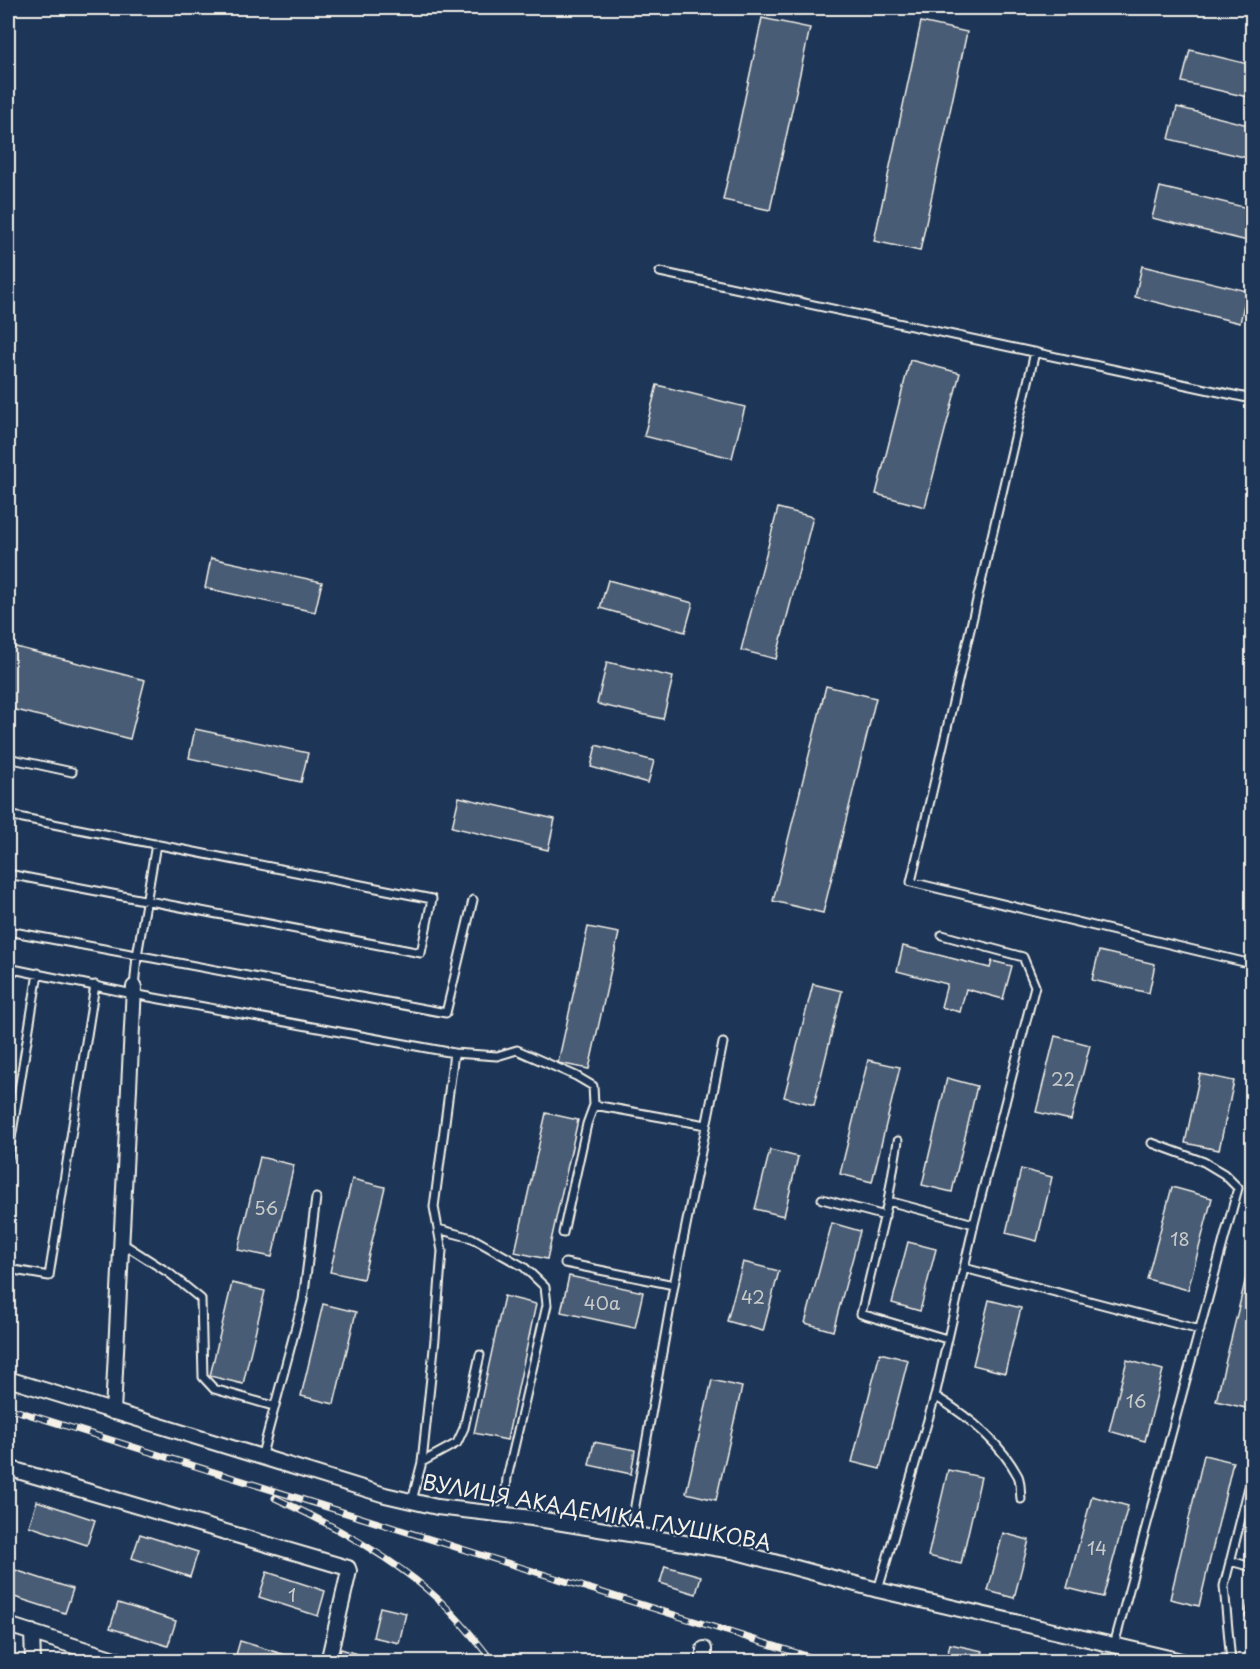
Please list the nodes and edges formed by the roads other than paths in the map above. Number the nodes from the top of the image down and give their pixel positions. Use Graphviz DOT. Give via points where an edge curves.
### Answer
graph roads {
  1 [pos="660,272"];
  2 [pos="1035,352"];
  3 [pos="1252,399"];
  4 [pos="8,758"];
  5 [pos="72,772"];
  6 [pos="8,814"];
  7 [pos="156,844"];
  8 [pos="8,874"];
  9 [pos="473,900"];
  10 [pos="147,901"];
  11 [pos="8,930"];
  12 [pos="942,935"];
  13 [pos="137,956"];
  14 [pos="1252,964"];
  15 [pos="8,968"];
  16 [pos="38,973"];
  17 [pos="95,985"];
  18 [pos="134,990"];
  19 [pos="723,1043"];
  20 [pos="454,1053"];
  21 [pos="594,1105"];
  22 [pos="706,1125"];
  23 [pos="898,1141"];
  24 [pos="1152,1143"];
  25 [pos="8,1157"];
  26 [pos="316,1198"];
  27 [pos="822,1198"];
  28 [pos="888,1201"];
  29 [pos="885,1216"];
  30 [pos="974,1224"];
  31 [pos="438,1228"];
  32 [pos="562,1233"];
  33 [pos="121,1243"];
  34 [pos="565,1263"];
  35 [pos="964,1268"];
  36 [pos="8,1269"];
  37 [pos="674,1286"];
  38 [pos="1200,1330"];
  39 [pos="947,1340"];
  40 [pos="480,1355"];
  41 [pos="8,1379"];
  42 [pos="935,1396"];
  43 [pos="273,1406"];
  44 [pos="113,1412"];
  45 [pos="261,1458"];
  46 [pos="422,1462"];
  47 [pos="8,1468"];
  48 [pos="1252,1475"];
  49 [pos="1021,1499"];
  50 [pos="412,1501"];
  51 [pos="504,1515"];
  52 [pos="630,1534"];
  53 [pos="1230,1561"];
  54 [pos="1252,1567"];
  55 [pos="878,1590"];
  56 [pos="8,1625"];
  57 [pos="33,1632"];
  58 [pos="1114,1645"];
  59 [pos="33,1662"];
  60 [pos="124,1662"];
  61 [pos="328,1662"];
  62 [pos="1186,1662"];
  63 [pos="1231,1662"];
  1 -- 2 [label="lane"];
  2 -- 3 [label="lane"];
  2 -- 14 [label="lane" via="911,882"];
  4 -- 5 [label="lane"];
  6 -- 7 [label="lane"];
  7 -- 10 [label="lane"];
  7 -- 10 [label="lane" via="432,899 421,953"];
  8 -- 10 [label="lane"];
  9 -- 13 [label="lane" via="446,1013"];
  10 -- 13 [label="lane"];
  11 -- 13 [label="lane"];
  12 -- 30 [label="lane" via="1023,957 1035,986"];
  13 -- 18 [label="lane"];
  15 -- 16 [label="lane"];
  16 -- 17 [label="lane"];
  16 -- 25 [label="lane"];
  17 -- 18 [label="lane"];
  17 -- 36 [label="lane" via="49,1276"];
  18 -- 20 [label="lane"];
  18 -- 33 [label="street"];
  19 -- 22 [label="lane"];
  20 -- 21 [label="lane" via="497,1056 517,1050 593,1086"];
  20 -- 31 [label="lane" via="434,1207"];
  21 -- 22 [label="lane"];
  21 -- 32 [label="lane"];
  22 -- 37 [label="lane"];
  23 -- 28 [label="lane"];
  24 -- 38 [label="lane" via="1204,1162 1238,1188"];
  26 -- 43 [label="lane" via="303,1299"];
  27 -- 29 [label="lane"];
  28 -- 29 [label="lane"];
  28 -- 30 [label="lane"];
  29 -- 39 [label="lane" via="861,1314"];
  30 -- 35 [label="lane"];
  31 -- 46 [label="lane" via="442,1251"];
  31 -- 51 [label="lane" via="472,1238 524,1267 545,1287 547,1305 507,1478"];
  33 -- 43 [label="lane" via="201,1299 203,1377 214,1389"];
  33 -- 44 [label="street"];
  34 -- 37 [label="lane"];
  35 -- 38 [label="lane"];
  35 -- 39 [label="lane"];
  37 -- 52 [label="lane"];
  38 -- 58 [label="lane"];
  39 -- 42 [label="lane"];
  40 -- 46 [label="lane" via="457,1443"];
  41 -- 44 [label="street, ВУЛИЦЯ АКАДЕМІКА ГЛУШКОВА"];
  42 -- 49 [label="lane" via="960,1411 995,1444 1019,1478"];
  42 -- 55 [label="lane"];
  43 -- 45 [label="lane"];
  44 -- 45 [label="street, ВУЛИЦЯ АКАДЕМІКА ГЛУШКОВА"];
  45 -- 50 [label="street, ВУЛИЦЯ АКАДЕМІКА ГЛУШКОВА"];
  46 -- 50 [label="lane"];
  47 -- 61 [label="street" via="348,1568"];
  48 -- 53 [label="lane"];
  50 -- 51 [label="street, ВУЛИЦЯ АКАДЕМІКА ГЛУШКОВА"];
  51 -- 52 [label="street, ВУЛИЦЯ АКАДЕМІКА ГЛУШКОВА"];
  52 -- 55 [label="street, ВУЛИЦЯ АКАДЕМІКА ГЛУШКОВА" via="733,1551"];
  53 -- 54 [label="lane"];
  53 -- 63 [label="lane" via="1224,1586"];
  55 -- 58 [label="street, ВУЛИЦЯ АКАДЕМІКА ГЛУШКОВА"];
  56 -- 57 [label="street"];
  57 -- 59 [label="street"];
  57 -- 60 [label="street"];
  58 -- 62 [label="street, ВУЛИЦЯ АКАДЕМІКА ГЛУШКОВА"];
}
